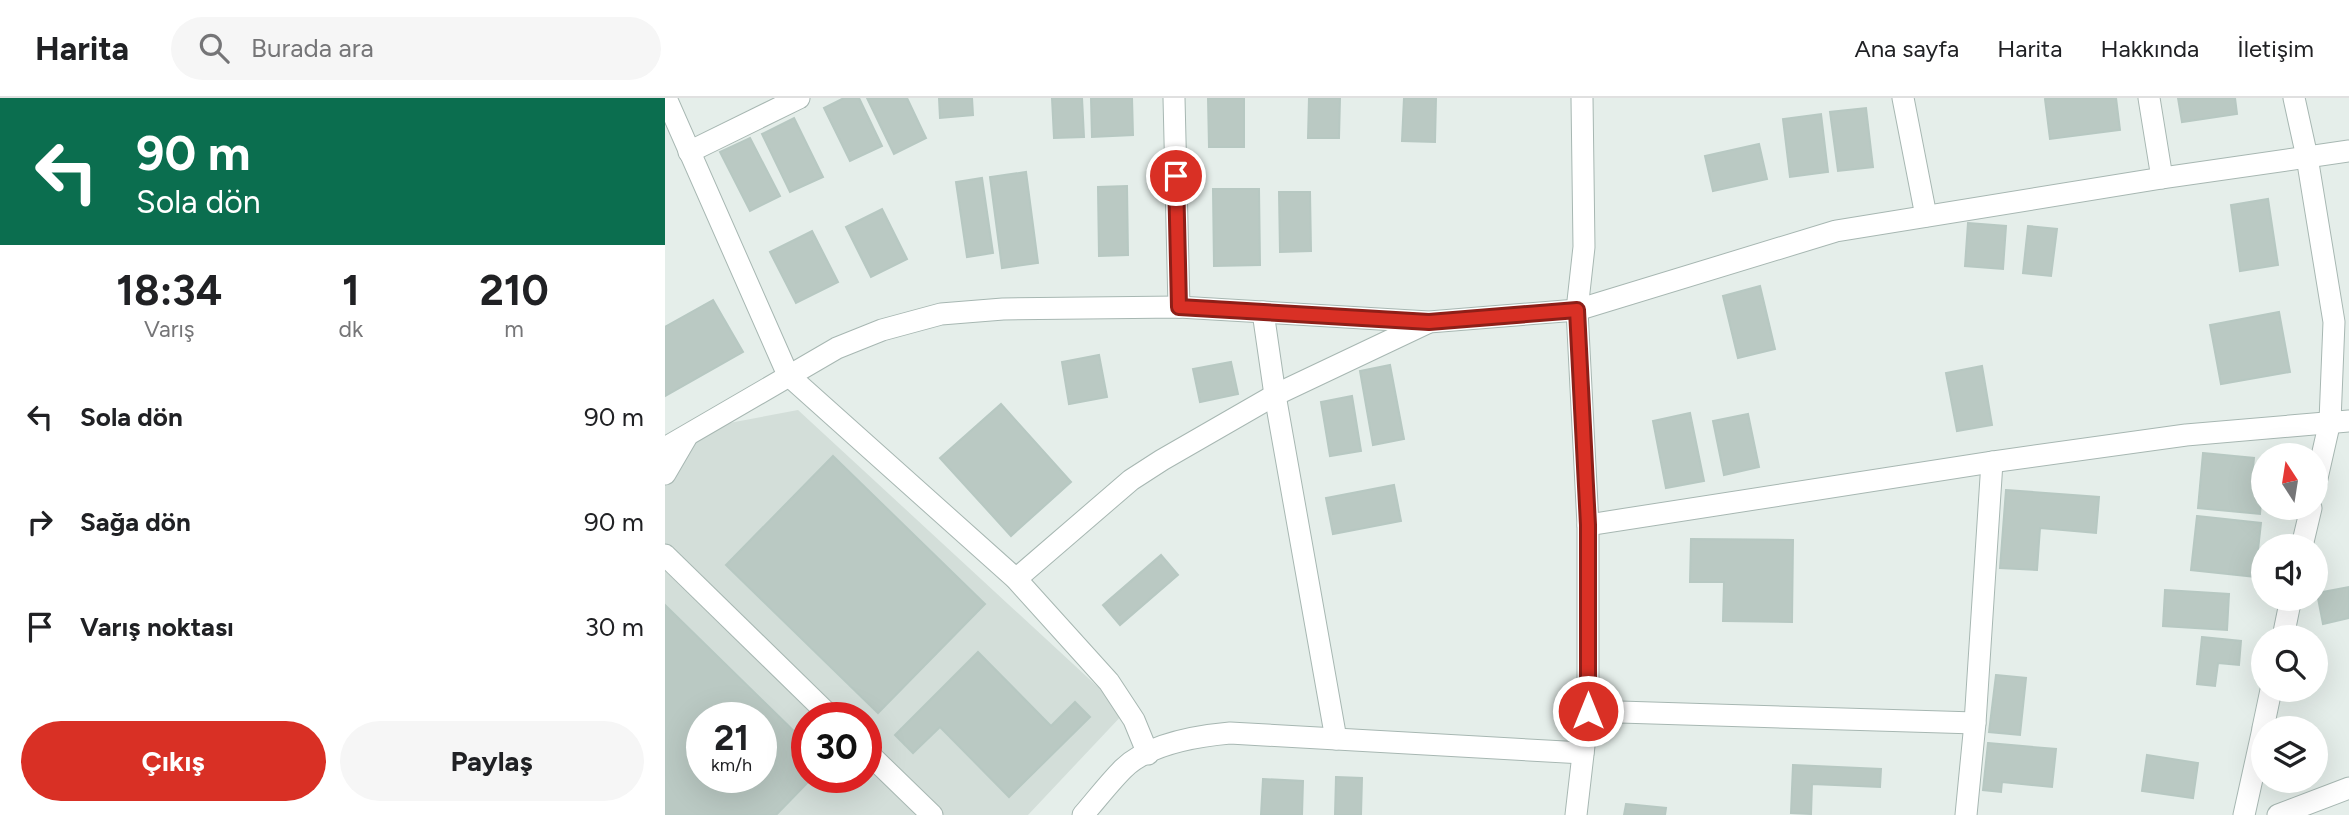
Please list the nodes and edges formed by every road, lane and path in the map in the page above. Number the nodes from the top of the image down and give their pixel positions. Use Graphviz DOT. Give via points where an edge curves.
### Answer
graph roads {
  1 [pos="666,98"];
  2 [pos="799,98"];
  3 [pos="1174,98"];
  4 [pos="1581,98"];
  5 [pos="1903,98"];
  6 [pos="2149,98"];
  7 [pos="2294,98"];
  8 [pos="2349,151"];
  9 [pos="689,152"];
  10 [pos="2307,157"];
  11 [pos="2162,178"];
  12 [pos="1926,216"];
  13 [pos="1179,307"];
  14 [pos="1577,310"];
  15 [pos="1263,312"];
  16 [pos="1429,322"];
  17 [pos="789,375"];
  18 [pos="1275,395"];
  19 [pos="2339,421"];
  20 [pos="685,438"];
  21 [pos="665,447"];
  22 [pos="2328,451"];
  23 [pos="1992,462"];
  24 [pos="665,474"];
  25 [pos="1588,525"];
  26 [pos="665,555"];
  27 [pos="1016,579"];
  28 [pos="816,702"];
  29 [pos="1588,711"];
  30 [pos="1975,723"];
  31 [pos="1336,739"];
  32 [pos="1583,753"];
  33 [pos="1148,754"];
  34 [pos="882,767"];
  35 [pos="2251,783"];
  36 [pos="2349,788"];
  37 [pos="932,815"];
  38 [pos="1083,815"];
  39 [pos="1576,815"];
  40 [pos="1966,815"];
  41 [pos="2244,815"];
  42 [pos="2278,815"];
  1 -- 9 [label="street"];
  2 -- 9 [label="street"];
  3 -- 13 [label="street"];
  4 -- 14 [label="street" via="1584,247"];
  5 -- 12 [label="street"];
  6 -- 11 [label="street"];
  7 -- 10 [label="street"];
  8 -- 10 [label="street"];
  9 -- 17 [label="street"];
  10 -- 11 [label="street"];
  10 -- 19 [label="street" via="2335,322"];
  11 -- 12 [label="street"];
  12 -- 14 [label="street" via="1836,231"];
  13 -- 15 [label="street"];
  13 -- 17 [label="street" via="941,314 837,348"];
  14 -- 16 [label="street"];
  14 -- 25 [label="street"];
  15 -- 16 [label="street"];
  15 -- 18 [label="street"];
  16 -- 18 [label="street"];
  17 -- 20 [label="street"];
  17 -- 27 [label="street"];
  18 -- 27 [label="street" via="1131,480"];
  18 -- 31 [label="street"];
  19 -- 22 [label="street"];
  19 -- 23 [label="street" via="2186,435"];
  20 -- 21 [label="street"];
  20 -- 24 [label="street"];
  23 -- 25 [label="street"];
  23 -- 30 [label="street"];
  25 -- 29 [label="street"];
  26 -- 28 [label="street"];
  27 -- 33 [label="street" via="1109,682 1134,720"];
  29 -- 30 [label="street"];
  29 -- 32 [label="street"];
  30 -- 40 [label="street"];
  31 -- 32 [label="street"];
  31 -- 33 [label="street" via="1230,733 1200,736"];
  32 -- 39 [label="street"];
  33 -- 38 [label="street" via="1125,767"];
  34 -- 37 [label="street"];
  35 -- 41 [label="street"];
  36 -- 42 [label="street"];
}
